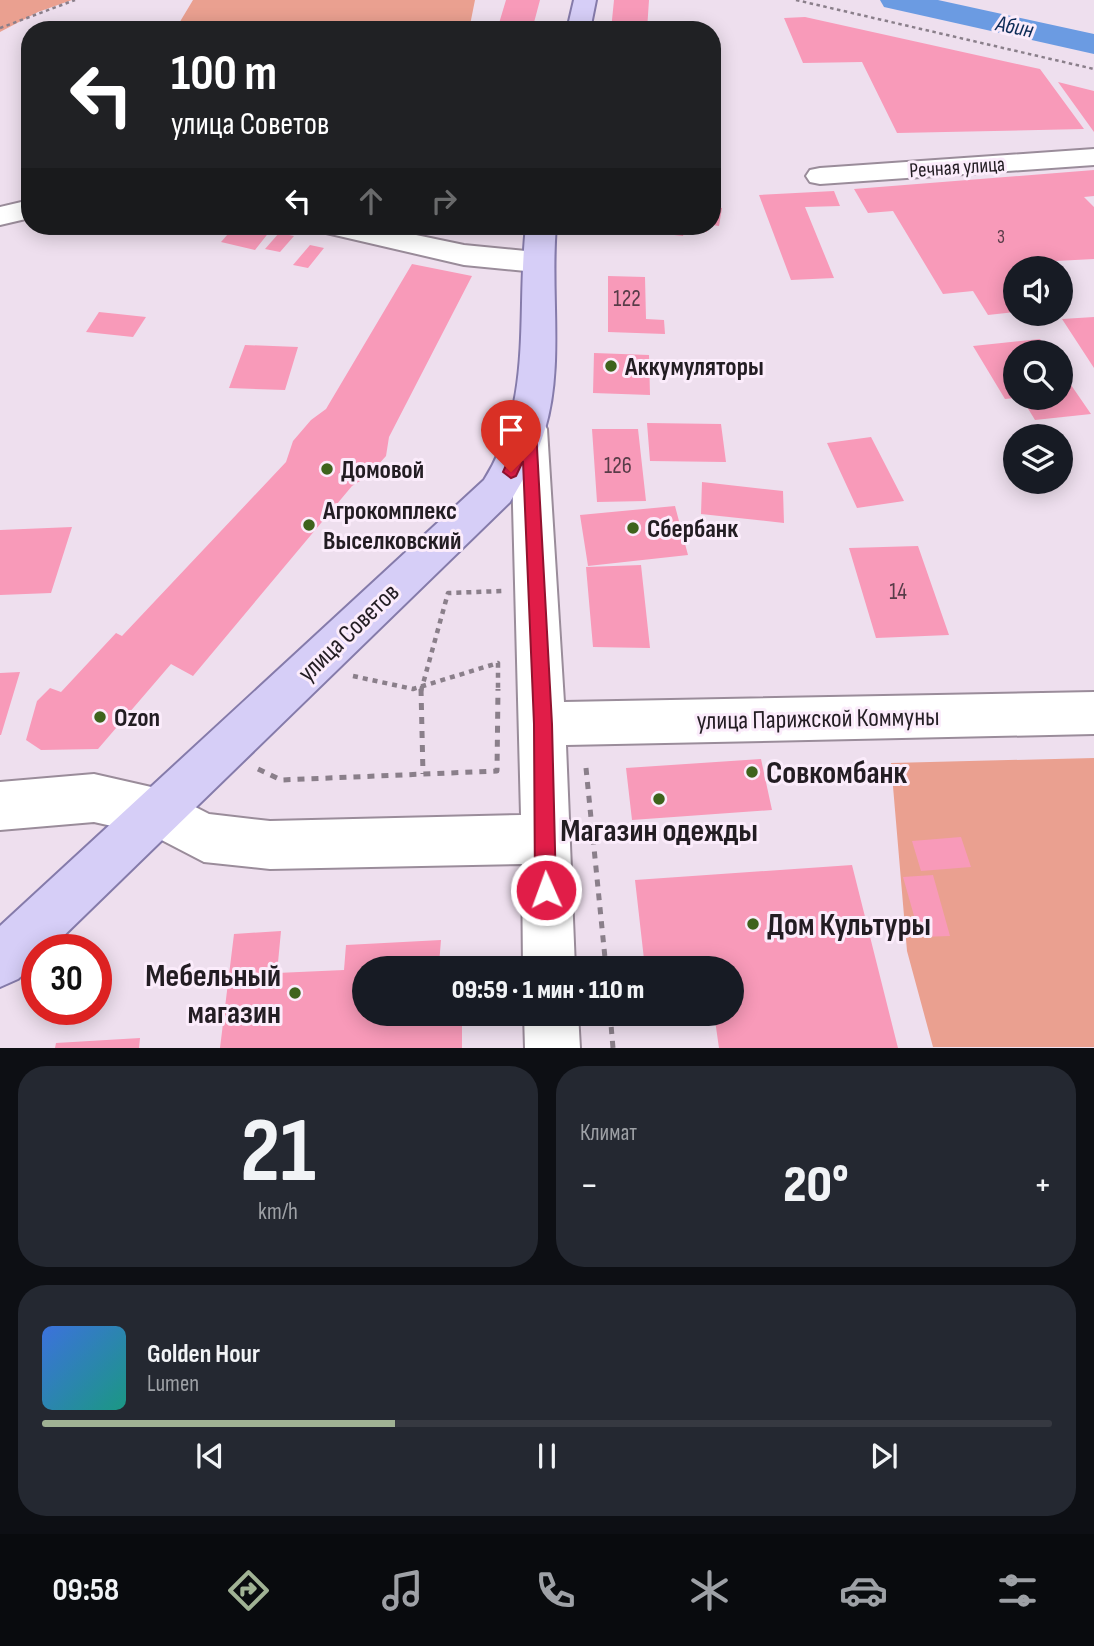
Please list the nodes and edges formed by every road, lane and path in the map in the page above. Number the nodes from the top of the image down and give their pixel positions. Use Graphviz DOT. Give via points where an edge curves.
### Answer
graph roads {
  1 [pos="75,0"];
  2 [pos="585,0"];
  3 [pos="796,0"];
  4 [pos="580,21"];
  5 [pos="0,28"];
  6 [pos="1094,69"];
  7 [pos="1094,158"];
  8 [pos="820,176"];
  9 [pos="21,211"];
  10 [pos="0,216"];
  11 [pos="373,235"];
  12 [pos="539,244"];
  13 [pos="529,429"];
  14 [pos="516,590"];
  15 [pos="358,665"];
  16 [pos="421,687"];
  17 [pos="1094,713"];
  18 [pos="543,724"];
  19 [pos="266,760"];
  20 [pos="586,768"];
  21 [pos="423,774"];
  22 [pos="0,806"];
  23 [pos="160,813"];
  24 [pos="543,839"];
  25 [pos="548,956"];
  26 [pos="605,956"];
  27 [pos="0,961"];
  28 [pos="551,1026"];
  29 [pos="611,1026"];
  30 [pos="552,1048"];
  31 [pos="613,1048"];
  1 -- 5 [label="path"];
  2 -- 4 [label="main road"];
  3 -- 6 [label="path"];
  7 -- 8 [label="street, Речная улица"];
  9 -- 10 [label="street"];
  11 -- 12 [label="street" via="464,255"];
  12 -- 13 [label="main road, улица Советов" via="538,391"];
  13 -- 18 [label="street"];
  13 -- 23 [label="main road, улица Советов" via="511,472 497,491"];
  14 -- 16 [label="path" via="448,593"];
  15 -- 16 [label="path" via="349,675"];
  16 -- 21 [label="path"];
  16 -- 21 [label="path" via="498,663 497,771"];
  17 -- 18 [label="street, улица Парижской Коммуны"];
  18 -- 24 [label="street"];
  19 -- 21 [label="path" via="257,770 281,780"];
  20 -- 26 [label="path"];
  22 -- 23 [label="street" via="94,798"];
  23 -- 24 [label="street" via="204,838 270,845"];
  23 -- 27 [label="main road, улица Советов"];
  24 -- 25 [label="street"];
  28 -- 30 [label="street"];
  29 -- 31 [label="path"];
}
